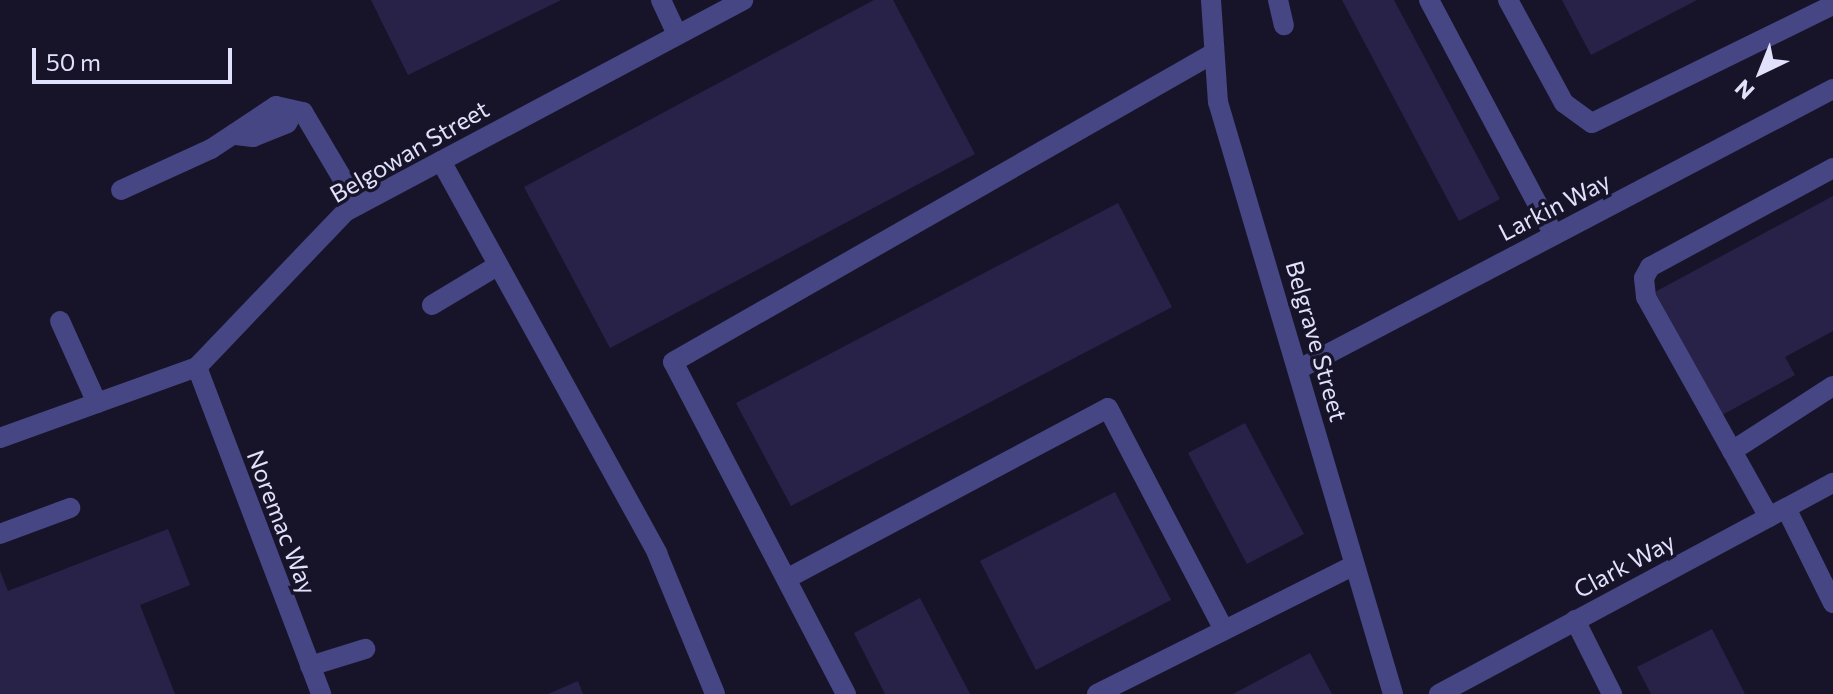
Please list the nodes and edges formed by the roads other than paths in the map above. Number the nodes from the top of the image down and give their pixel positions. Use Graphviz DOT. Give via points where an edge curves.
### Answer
graph roads {
  1 [pos="661,0"];
  2 [pos="743,0"];
  3 [pos="1211,0"];
  4 [pos="1278,0"];
  5 [pos="1429,0"];
  6 [pos="1508,0"];
  7 [pos="1833,5"];
  8 [pos="1284,25"];
  9 [pos="677,35"];
  10 [pos="1212,54"];
  11 [pos="1833,89"];
  12 [pos="441,161"];
  13 [pos="1833,168"];
  14 [pos="121,190"];
  15 [pos="358,205"];
  16 [pos="1554,235"];
  17 [pos="497,266"];
  18 [pos="432,305"];
  19 [pos="60,321"];
  20 [pos="197,367"];
  21 [pos="1299,369"];
  22 [pos="1833,386"];
  23 [pos="97,403"];
  24 [pos="0,438"];
  25 [pos="1732,451"];
  26 [pos="1833,483"];
  27 [pos="70,508"];
  28 [pos="1778,513"];
  29 [pos="0,534"];
  30 [pos="1355,565"];
  31 [pos="788,578"];
  32 [pos="1833,603"];
  33 [pos="1575,620"];
  34 [pos="1224,630"];
  35 [pos="365,649"];
  36 [pos="310,666"];
  37 [pos="321,694"];
  38 [pos="715,694"];
  39 [pos="846,694"];
  40 [pos="1097,694"];
  41 [pos="1393,694"];
  42 [pos="1439,694"];
  43 [pos="1612,694"];
  1 -- 9 [label="street"];
  2 -- 9 [label="street, Belgowan Street"];
  3 -- 10 [label="street, Belgrave Street"];
  4 -- 8 [label="street"];
  5 -- 16 [label="street"];
  6 -- 7 [label="street" via="1558,94 1592,123"];
  9 -- 12 [label="street, Belgowan Street"];
  10 -- 21 [label="street, Belgrave Street" via="1218,102"];
  10 -- 31 [label="street" via="673,362"];
  11 -- 16 [label="street, Larkin Way"];
  12 -- 15 [label="street, Belgowan Street"];
  12 -- 17 [label="street"];
  13 -- 25 [label="street" via="1650,267 1644,278 1646,297"];
  14 -- 15 [label="street" via="236,135 276,128 294,111 303,112"];
  15 -- 20 [label="street, Belgowan Street"];
  16 -- 21 [label="street, Larkin Way"];
  17 -- 18 [label="street"];
  17 -- 38 [label="street" via="657,553"];
  19 -- 23 [label="street"];
  20 -- 23 [label="street, Belgowan Street"];
  20 -- 36 [label="street, Noremac Way"];
  21 -- 30 [label="street, Belgrave Street"];
  22 -- 25 [label="street"];
  23 -- 24 [label="street, Belgowan Street"];
  25 -- 28 [label="street"];
  26 -- 28 [label="street, Clark Way"];
  27 -- 29 [label="street"];
  28 -- 32 [label="street"];
  28 -- 33 [label="street, Clark Way"];
  30 -- 34 [label="street"];
  30 -- 41 [label="street, Belgrave Street"];
  31 -- 34 [label="street" via="1108,408"];
  31 -- 39 [label="street"];
  33 -- 42 [label="street, Clark Way"];
  33 -- 43 [label="street"];
  34 -- 40 [label="street"];
  35 -- 36 [label="street"];
  36 -- 37 [label="street, Noremac Way"];
}
